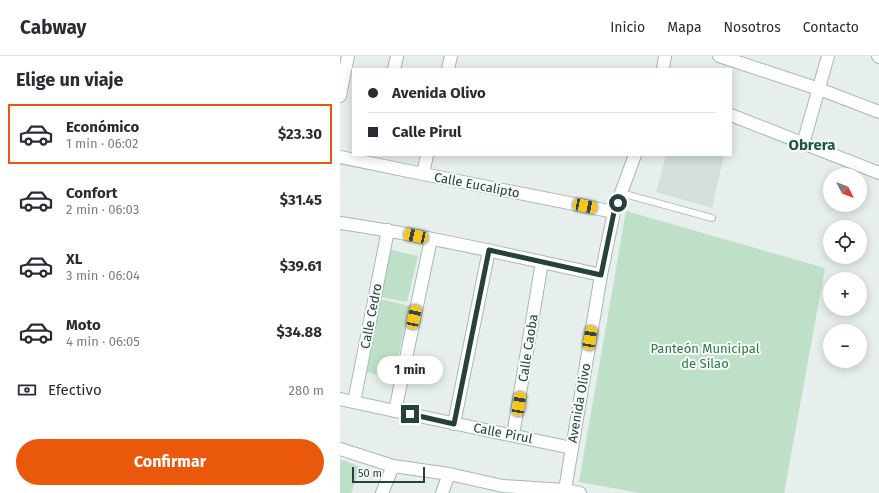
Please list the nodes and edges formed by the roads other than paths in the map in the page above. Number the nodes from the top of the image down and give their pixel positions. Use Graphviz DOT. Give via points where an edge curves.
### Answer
graph roads {
  1 [pos="348,56"];
  2 [pos="397,56"];
  3 [pos="451,56"];
  4 [pos="665,56"];
  5 [pos="719,56"];
  6 [pos="828,56"];
  7 [pos="394,68"];
  8 [pos="448,68"];
  9 [pos="663,68"];
  10 [pos="819,89"];
  11 [pos="340,96"];
  12 [pos="879,112"];
  13 [pos="732,116"];
  14 [pos="803,144"];
  15 [pos="427,156"];
  16 [pos="635,156"];
  17 [pos="340,157"];
  18 [pos="373,159"];
  19 [pos="879,173"];
  20 [pos="423,174"];
  21 [pos="622,193"];
  22 [pos="614,212"];
  23 [pos="712,218"];
  24 [pos="340,223"];
  25 [pos="388,230"];
  26 [pos="430,239"];
  27 [pos="489,250"];
  28 [pos="542,262"];
  29 [pos="601,275"];
  30 [pos="340,398"];
  31 [pos="354,402"];
  32 [pos="395,411"];
  33 [pos="454,424"];
  34 [pos="513,435"];
  35 [pos="572,448"];
  36 [pos="340,449"];
  37 [pos="393,466"];
  38 [pos="449,474"];
  39 [pos="502,490"];
  40 [pos="564,490"];
  41 [pos="382,493"];
  42 [pos="442,493"];
  43 [pos="580,493"];
  1 -- 11 [label="street"];
  2 -- 7 [label="street"];
  3 -- 8 [label="street"];
  4 -- 9 [label="street"];
  5 -- 10 [label="street"];
  6 -- 10 [label="street"];
  10 -- 12 [label="street"];
  10 -- 14 [label="street"];
  13 -- 14 [label="street"];
  14 -- 19 [label="street"];
  15 -- 20 [label="street"];
  16 -- 21 [label="street, Avenida Olivo"];
  17 -- 18 [label="street, Calle Eucalipto"];
  18 -- 20 [label="street, Calle Eucalipto"];
  20 -- 22 [label="street, Calle Eucalipto"];
  21 -- 22 [label="street, Avenida Olivo"];
  21 -- 23 [label="lane"];
  22 -- 29 [label="street, Avenida Olivo"];
  24 -- 25 [label="street"];
  25 -- 26 [label="street"];
  25 -- 31 [label="street, Calle Cedro"];
  26 -- 27 [label="street"];
  26 -- 32 [label="street"];
  27 -- 28 [label="street"];
  27 -- 33 [label="street"];
  28 -- 29 [label="street"];
  28 -- 34 [label="street, Calle Caoba"];
  29 -- 35 [label="street, Avenida Olivo"];
  30 -- 31 [label="street, Calle Pirul"];
  31 -- 32 [label="street, Calle Pirul"];
  32 -- 33 [label="street, Calle Pirul"];
  33 -- 34 [label="street, Calle Pirul"];
  34 -- 35 [label="street, Calle Pirul"];
  35 -- 40 [label="street, Avenida Olivo"];
  36 -- 37 [label="street"];
  37 -- 38 [label="street"];
  37 -- 41 [label="street"];
  38 -- 39 [label="street"];
  38 -- 42 [label="street"];
  39 -- 40 [label="street"];
  40 -- 43 [label="street"];
}
